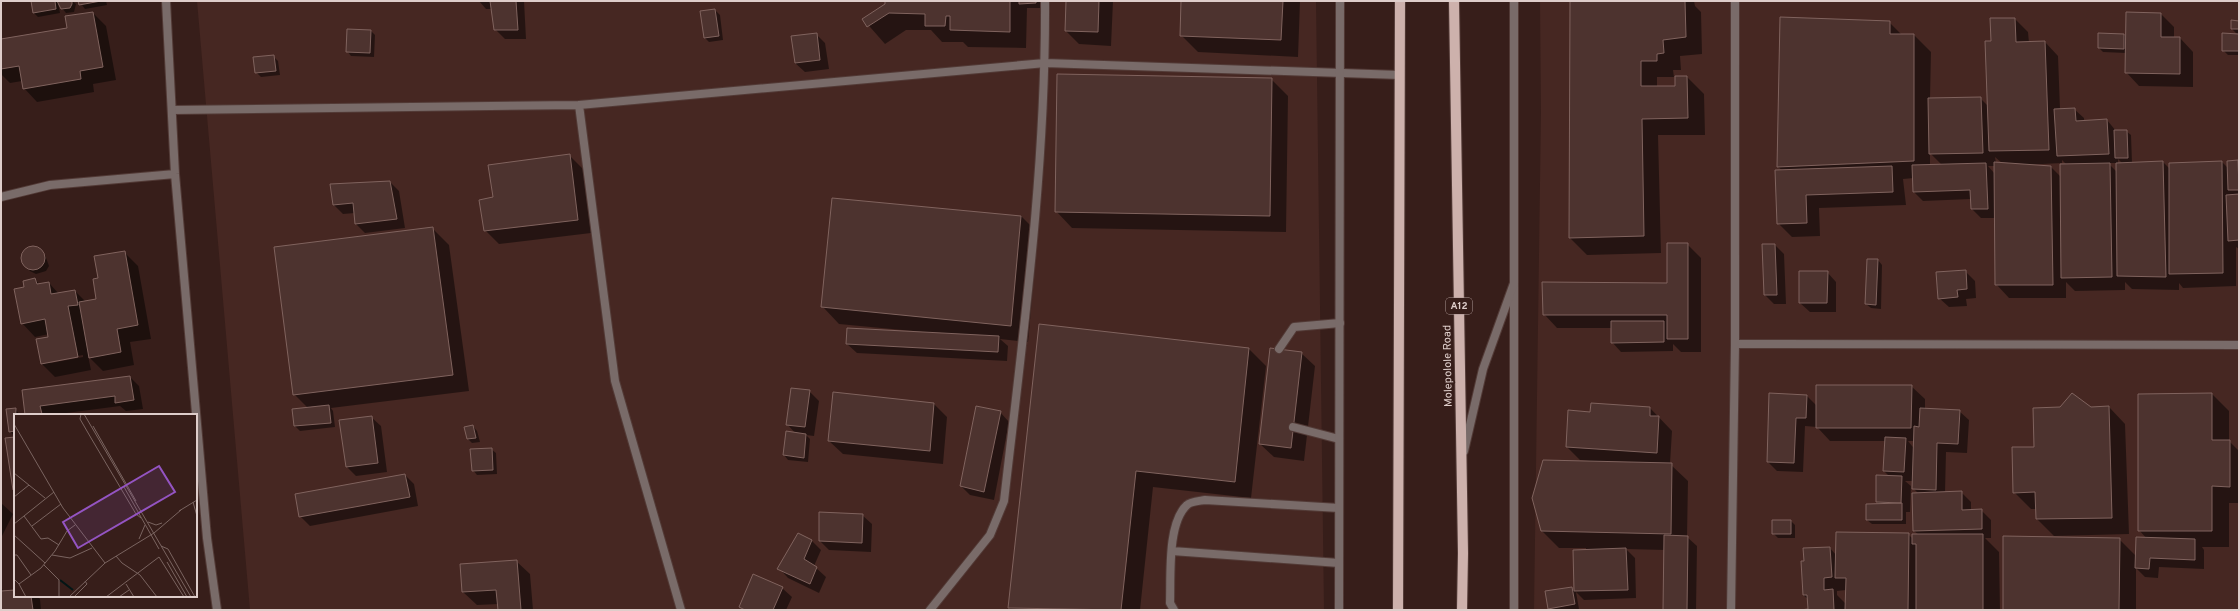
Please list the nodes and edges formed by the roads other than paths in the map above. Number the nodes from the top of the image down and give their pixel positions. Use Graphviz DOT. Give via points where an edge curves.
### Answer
graph roads {
  1 [pos="166,1"];
  2 [pos="1045,1"];
  3 [pos="1340,1"];
  4 [pos="1400,1"];
  5 [pos="1454,1"];
  6 [pos="1514,1"];
  7 [pos="1735,1"];
  8 [pos="1045,63"];
  9 [pos="1341,72"];
  10 [pos="1400,75"];
  11 [pos="579,105"];
  12 [pos="172,110"];
  13 [pos="176,174"];
  14 [pos="1,197"];
  15 [pos="1514,283"];
  16 [pos="1340,323"];
  17 [pos="1735,344"];
  18 [pos="2239,344"];
  19 [pos="1279,349"];
  20 [pos="196,414"];
  21 [pos="197,421"];
  22 [pos="1293,427"];
  23 [pos="1339,439"];
  24 [pos="1462,457"];
  25 [pos="1339,508"];
  26 [pos="1172,551"];
  27 [pos="1339,563"];
  28 [pos="217,610"];
  29 [pos="681,610"];
  30 [pos="930,610"];
  31 [pos="1174,610"];
  32 [pos="1339,610"];
  33 [pos="1398,610"];
  34 [pos="1462,610"];
  35 [pos="1514,610"];
  36 [pos="1731,610"];
  1 -- 12 [label="street"];
  2 -- 8 [label="street"];
  3 -- 9 [label="street"];
  4 -- 10 [label="main road"];
  5 -- 24 [label="main road, Molepolole Road / A12"];
  6 -- 15 [label="street"];
  7 -- 17 [label="street"];
  8 -- 9 [label="street"];
  8 -- 11 [label="street"];
  8 -- 30 [label="street" via="1030,274 1004,501 990,535"];
  9 -- 10 [label="street"];
  9 -- 16 [label="street"];
  10 -- 33 [label="main road"];
  11 -- 12 [label="street"];
  11 -- 29 [label="street" via="615,381"];
  12 -- 13 [label="street"];
  13 -- 14 [label="street" via="50,184"];
  13 -- 20 [label="street"];
  15 -- 24 [label="street" via="1483,369"];
  15 -- 35 [label="street"];
  16 -- 19 [label="street" via="1294,327"];
  16 -- 23 [label="street"];
  17 -- 18 [label="street"];
  17 -- 36 [label="street"];
  21 -- 28 [label="street" via="207,538"];
  22 -- 23 [label="street"];
  23 -- 25 [label="street"];
  24 -- 34 [label="main road, Molepolole Road / A12"];
  25 -- 26 [label="street" via="1205,500 1188,504 1178,516"];
  25 -- 27 [label="street"];
  26 -- 27 [label="street"];
  26 -- 31 [label="street" via="1170,603"];
  27 -- 32 [label="street"];
}
